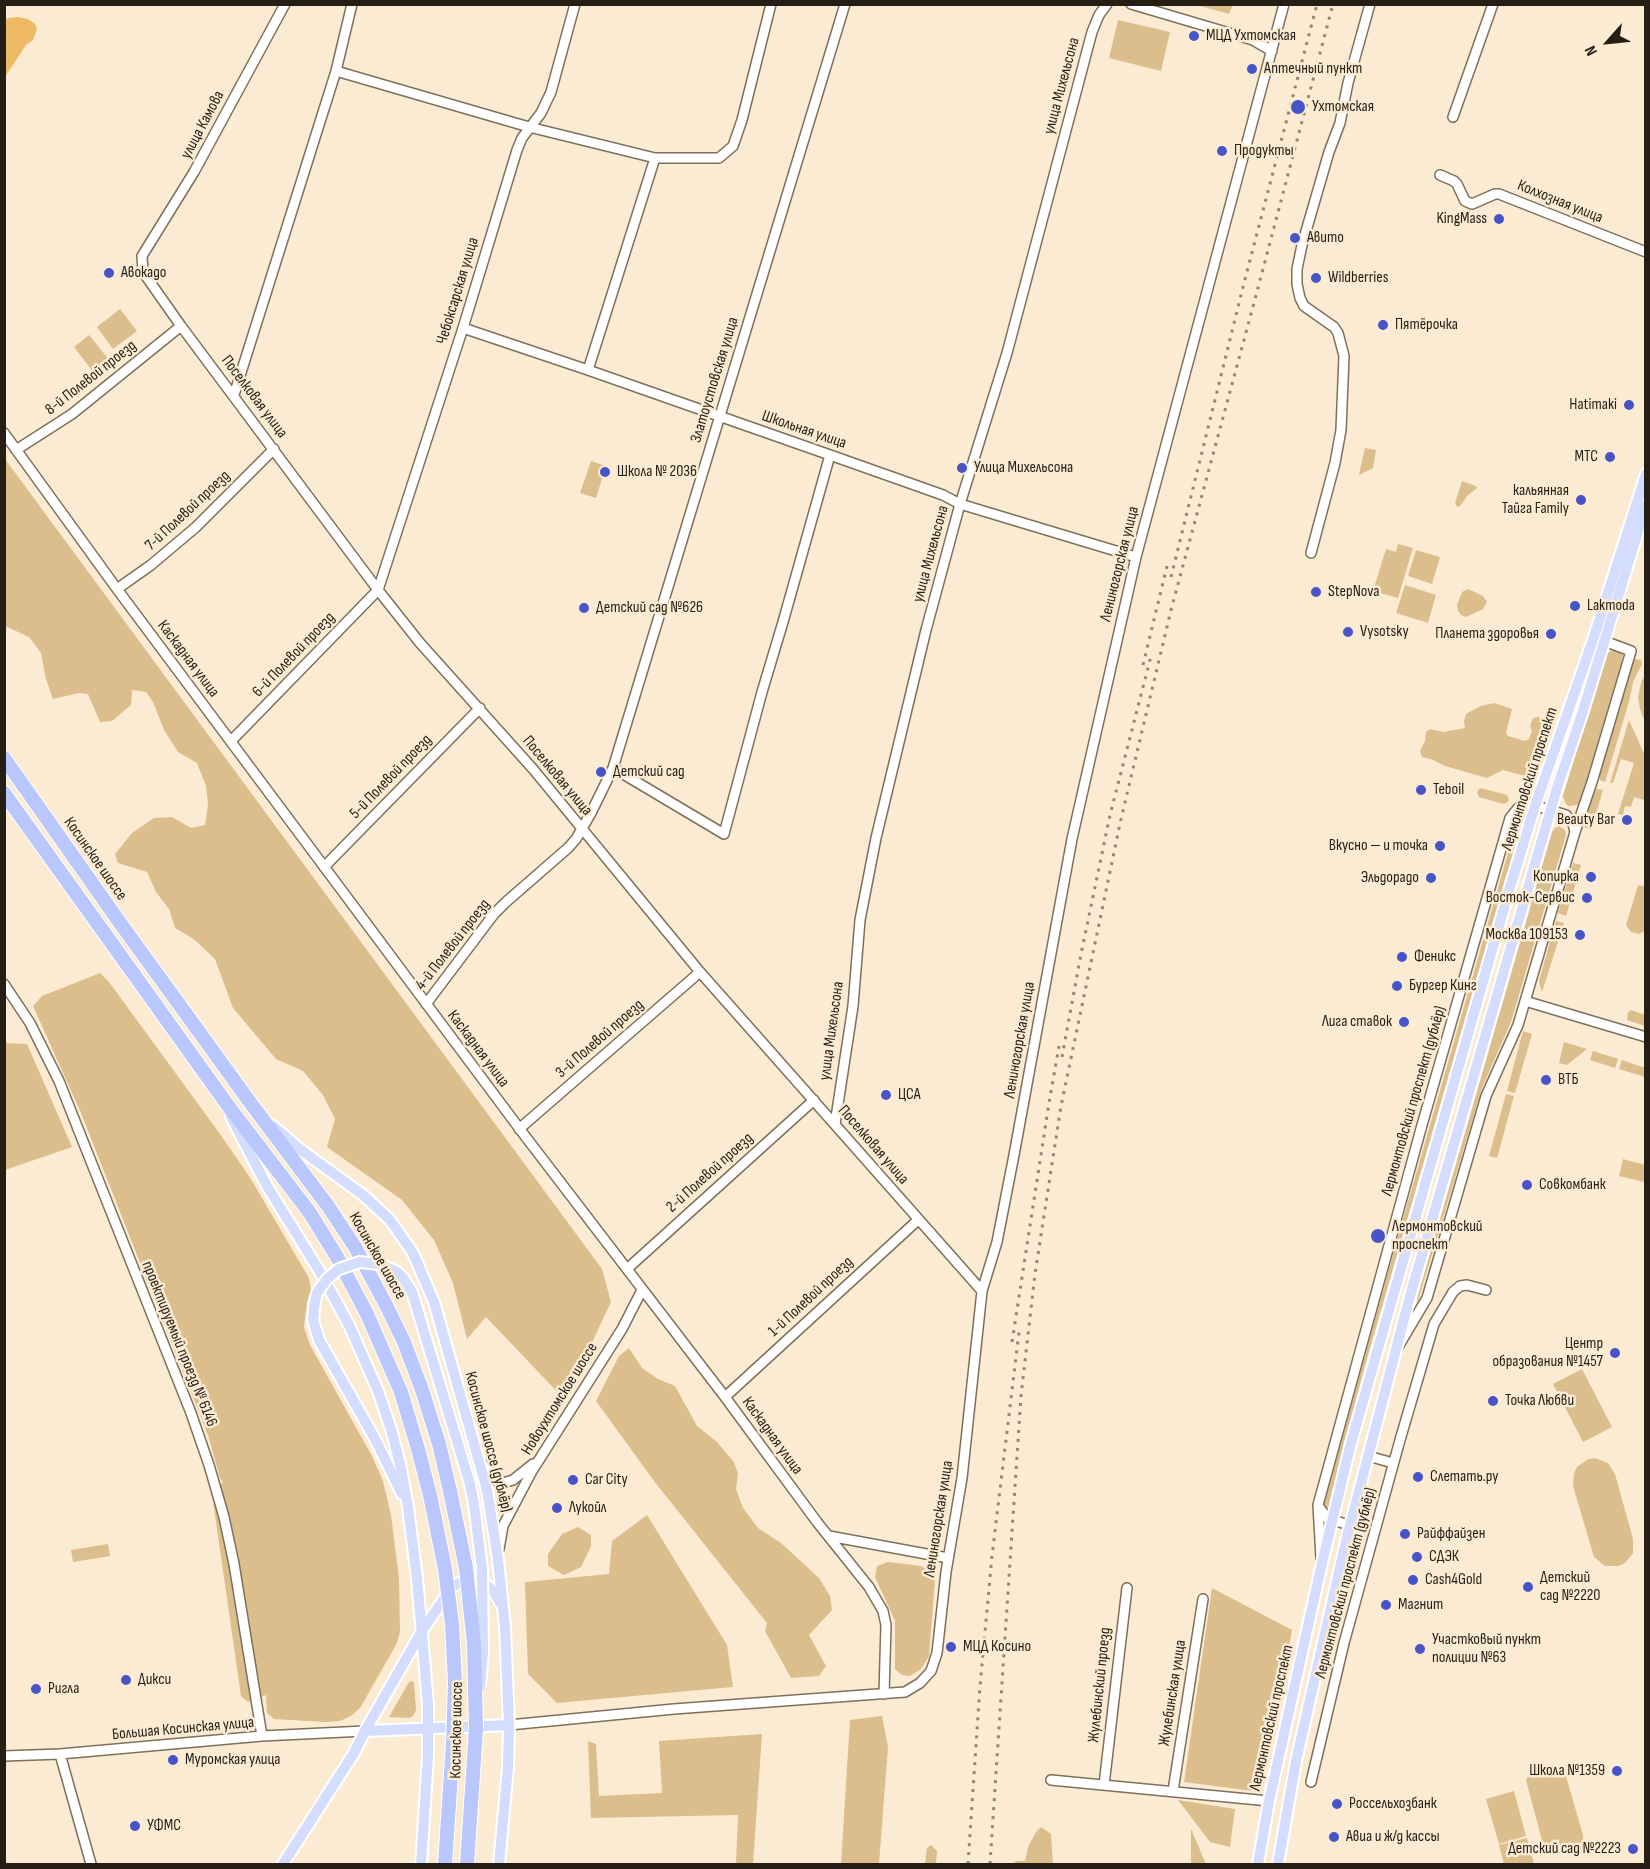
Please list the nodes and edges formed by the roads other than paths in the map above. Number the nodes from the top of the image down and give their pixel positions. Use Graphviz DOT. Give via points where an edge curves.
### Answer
graph roads {
  1 [pos="285,4"];
  2 [pos="352,4"];
  3 [pos="574,4"];
  4 [pos="771,4"];
  5 [pos="845,4"];
  6 [pos="1107,4"];
  7 [pos="1131,4"];
  8 [pos="1284,4"];
  9 [pos="1370,4"];
  10 [pos="1493,4"];
  11 [pos="1275,36"];
  12 [pos="1253,40"];
  13 [pos="1272,51"];
  14 [pos="336,71"];
  15 [pos="1453,117"];
  16 [pos="529,127"];
  17 [pos="655,158"];
  18 [pos="1440,175"];
  19 [pos="1646,252"];
  20 [pos="142,256"];
  21 [pos="181,326"];
  22 [pos="463,328"];
  23 [pos="588,370"];
  24 [pos="234,395"];
  25 [pos="718,417"];
  26 [pos="4,434"];
  27 [pos="274,449"];
  28 [pos="16,450"];
  29 [pos="830,455"];
  30 [pos="1646,474"];
  31 [pos="960,504"];
  32 [pos="1646,505"];
  33 [pos="1311,553"];
  34 [pos="1136,557"];
  35 [pos="117,589"];
  36 [pos="378,590"];
  37 [pos="1604,641"];
  38 [pos="480,708"];
  39 [pos="231,741"];
  40 [pos="4,758"];
  41 [pos="613,768"];
  42 [pos="4,793"];
  43 [pos="1535,806"];
  44 [pos="1551,810"];
  45 [pos="582,829"];
  46 [pos="1575,832"];
  47 [pos="324,867"];
  48 [pos="700,972"];
  49 [pos="4,984"];
  50 [pos="1525,1000"];
  51 [pos="426,1004"];
  52 [pos="1646,1037"];
  53 [pos="204,1073"];
  54 [pos="814,1100"];
  55 [pos="252,1105"];
  56 [pos="835,1124"];
  57 [pos="519,1129"];
  58 [pos="918,1220"];
  59 [pos="627,1269"];
  60 [pos="642,1290"];
  61 [pos="1486,1290"];
  62 [pos="982,1291"];
  63 [pos="1397,1349"];
  64 [pos="725,1397"];
  65 [pos="477,1452"];
  66 [pos="1368,1456"];
  67 [pos="539,1459"];
  68 [pos="1394,1463"];
  69 [pos="1318,1505"];
  70 [pos="408,1509"];
  71 [pos="1331,1520"];
  72 [pos="1350,1525"];
  73 [pos="829,1536"];
  74 [pos="948,1558"];
  75 [pos="498,1560"];
  76 [pos="1322,1563"];
  77 [pos="1127,1588"];
  78 [pos="1203,1599"];
  79 [pos="504,1610"];
  80 [pos="422,1631"];
  81 [pos="884,1694"];
  82 [pos="510,1725"];
  83 [pos="428,1727"];
  84 [pos="476,1729"];
  85 [pos="365,1731"];
  86 [pos="262,1736"];
  87 [pos="60,1754"];
  88 [pos="4,1756"];
  89 [pos="1051,1780"];
  90 [pos="1311,1782"];
  91 [pos="1104,1785"];
  92 [pos="1173,1791"];
  93 [pos="1269,1801"];
  94 [pos="91,1864"];
  95 [pos="283,1864"];
  96 [pos="421,1864"];
  97 [pos="445,1864"];
  98 [pos="467,1864"];
  99 [pos="499,1864"];
  100 [pos="1258,1864"];
  101 [pos="1278,1864"];
  1 -- 20 [label="street, улица Камова" via="194,172"];
  2 -- 14 [label="street"];
  3 -- 16 [label="street, Чебоксарская улица" via="551,92"];
  4 -- 17 [label="street" via="733,146 719,158"];
  5 -- 25 [label="street, Златоустовская улица"];
  6 -- 31 [label="street, улица Михельсона" via="1092,32 1007,353"];
  7 -- 12 [label="street"];
  8 -- 11 [label="street, Лениногорская улица"];
  9 -- 33 [label="street" via="1298,269 1297,284 1304,306 1334,327 1344,356 1341,430"];
  10 -- 15 [label="street"];
  11 -- 12 [label="street"];
  11 -- 13 [label="street, Лениногорская улица"];
  12 -- 13 [label="street"];
  13 -- 34 [label="street, Лениногорская улица"];
  14 -- 16 [label="street"];
  14 -- 24 [label="street"];
  16 -- 17 [label="street"];
  16 -- 22 [label="street, Чебоксарская улица" via="517,150"];
  17 -- 23 [label="street"];
  18 -- 19 [label="street, Колхозная улица" via="1454,181 1464,201 1472,204 1499,194"];
  20 -- 21 [label="street, Поселковая улица" via="143,272"];
  21 -- 24 [label="street, Поселковая улица"];
  21 -- 28 [label="street, 8-й Полевой проезд" via="72,414"];
  22 -- 23 [label="street, Школьная улица"];
  22 -- 36 [label="street, Чебоксарская улица"];
  23 -- 25 [label="street, Школьная улица"];
  24 -- 27 [label="street, Поселковая улица"];
  25 -- 29 [label="street, Школьная улица"];
  25 -- 41 [label="street, Златоустовская улица"];
  26 -- 28 [label="street, Каскадная улица"];
  27 -- 35 [label="street, 7-й Полевой проезд" via="189,533"];
  27 -- 36 [label="street, Поселковая улица"];
  28 -- 35 [label="street, Каскадная улица"];
  29 -- 31 [label="street, Школьная улица"];
  29 -- 41 [label="street" via="724,834"];
  30 -- 43 [label="main road, Лермонтовский проспект"];
  31 -- 34 [label="street, Школьная улица"];
  31 -- 56 [label="street, улица Михельсона" via="876,838 860,920 853,1006"];
  32 -- 37 [label="main road, Лермонтовский проспект"];
  34 -- 62 [label="street, Лениногорская улица" via="1072,839 997,1242"];
  35 -- 39 [label="street, Каскадная улица"];
  36 -- 38 [label="street, Поселковая улица" via="431,657"];
  36 -- 39 [label="street, 6-й Полевой проезд"];
  37 -- 44 [label="main road, Лермонтовский проспект"];
  37 -- 46 [label="street" via="1631,651"];
  38 -- 45 [label="street, Поселковая улица"];
  38 -- 47 [label="street, 5-й Полевой проезд"];
  39 -- 47 [label="street, Каскадная улица"];
  40 -- 55 [label="highway, Косинское шоссе"];
  41 -- 45 [label="street, Златоустовская улица"];
  42 -- 53 [label="highway, Косинское шоссе"];
  43 -- 44 [label="street"];
  43 -- 69 [label="street, Лермонтовский проспект (дублёр)" via="1524,805 1510,818"];
  43 -- 71 [label="main road, Лермонтовский проспект" via="1420,1197"];
  44 -- 46 [label="street" via="1568,817"];
  44 -- 63 [label="main road, Лермонтовский проспект"];
  45 -- 48 [label="street, Поселковая улица"];
  45 -- 51 [label="street, 4-й Полевой проезд" via="568,848 494,914"];
  46 -- 50 [label="street"];
  47 -- 51 [label="street, Каскадная улица"];
  48 -- 54 [label="street, Поселковая улица"];
  48 -- 57 [label="street, 3-й Полевой проезд"];
  49 -- 86 [label="street, проектируемый проезд № 6146" via="30,1023 58,1081 209,1465 234,1564"];
  50 -- 52 [label="street"];
  50 -- 63 [label="street" via="1486,1096 1427,1298"];
  51 -- 57 [label="street, Каскадная улица"];
  53 -- 70 [label="main road" via="349,1325 391,1429"];
  53 -- 97 [label="highway, Косинское шоссе, bridge" via="310,1214 351,1281 401,1392 430,1495 452,1624 455,1682"];
  54 -- 56 [label="street, Поселковая улица"];
  54 -- 59 [label="street, 2-й Полевой проезд"];
  55 -- 65 [label="main road, Косинское шоссе (дублёр)" via="301,1150 370,1201 403,1237 429,1288"];
  55 -- 84 [label="highway, Косинское шоссе, bridge" via="355,1247 404,1342 422,1390 439,1444 466,1568 474,1644"];
  56 -- 58 [label="street, Поселковая улица"];
  57 -- 59 [label="street, Каскадная улица"];
  58 -- 62 [label="street, Поселковая улица"];
  58 -- 64 [label="street, 1-й Полевой проезд"];
  59 -- 60 [label="street, Каскадная улица"];
  60 -- 64 [label="street, Каскадная улица"];
  60 -- 67 [label="street, Новоухтомское шоссе" via="622,1329"];
  61 -- 68 [label="street, Лермонтовский проспект (дублёр)" via="1460,1286 1437,1318"];
  62 -- 74 [label="street, Лениногорская улица" via="962,1479"];
  63 -- 66 [label="main road, Лермонтовский проспект"];
  64 -- 73 [label="street, Каскадная улица"];
  65 -- 67 [label="street" via="488,1475 503,1483 519,1476"];
  65 -- 75 [label="main road, Косинское шоссе (дублёр)"];
  66 -- 68 [label="street"];
  66 -- 72 [label="main road, Лермонтовский проспект"];
  67 -- 75 [label="street, Новоухтомское шоссе" via="502,1526"];
  68 -- 90 [label="street, Лермонтовский проспект (дублёр)" via="1344,1643"];
  69 -- 71 [label="street"];
  69 -- 76 [label="street, Лермонтовский проспект (дублёр)"];
  70 -- 80 [label="main road"];
  70 -- 84 [label="main road, bridge" via="374,1437 318,1340 313,1320 317,1293 327,1279 339,1269 360,1262 379,1264 397,1272 412,1292 470,1484 482,1569 483,1652"];
  71 -- 72 [label="street"];
  71 -- 76 [label="main road, Лермонтовский проспект"];
  72 -- 101 [label="main road, Лермонтовский проспект" via="1296,1761"];
  73 -- 74 [label="street"];
  73 -- 81 [label="street, Каскадная улица" via="883,1611"];
  74 -- 81 [label="street, Лениногорская улица" via="937,1653 931,1671 905,1692"];
  75 -- 79 [label="main road, Косинское шоссе (дублёр)"];
  76 -- 93 [label="main road, Лермонтовский проспект"];
  77 -- 91 [label="street, Жулебинский проезд"];
  78 -- 92 [label="street, Жулебинская улица"];
  79 -- 80 [label="main road" via="482,1580 468,1578 452,1587"];
  79 -- 82 [label="main road, Косинское шоссе (дублёр)"];
  80 -- 83 [label="main road"];
  80 -- 85 [label="main road"];
  81 -- 82 [label="street, Лениногорская улица"];
  82 -- 83 [label="main road"];
  82 -- 99 [label="main road, Косинское шоссе (дублёр)"];
  83 -- 85 [label="main road"];
  83 -- 96 [label="main road"];
  84 -- 98 [label="highway, Косинское шоссе"];
  85 -- 86 [label="street, Большая Косинская улица"];
  85 -- 95 [label="main road"];
  86 -- 87 [label="street, Большая Косинская улица"];
  87 -- 88 [label="street, Большая Косинская улица"];
  87 -- 94 [label="street"];
  89 -- 91 [label="street"];
  91 -- 92 [label="street"];
  92 -- 93 [label="street"];
  93 -- 100 [label="main road, Лермонтовский проспект"];
}
